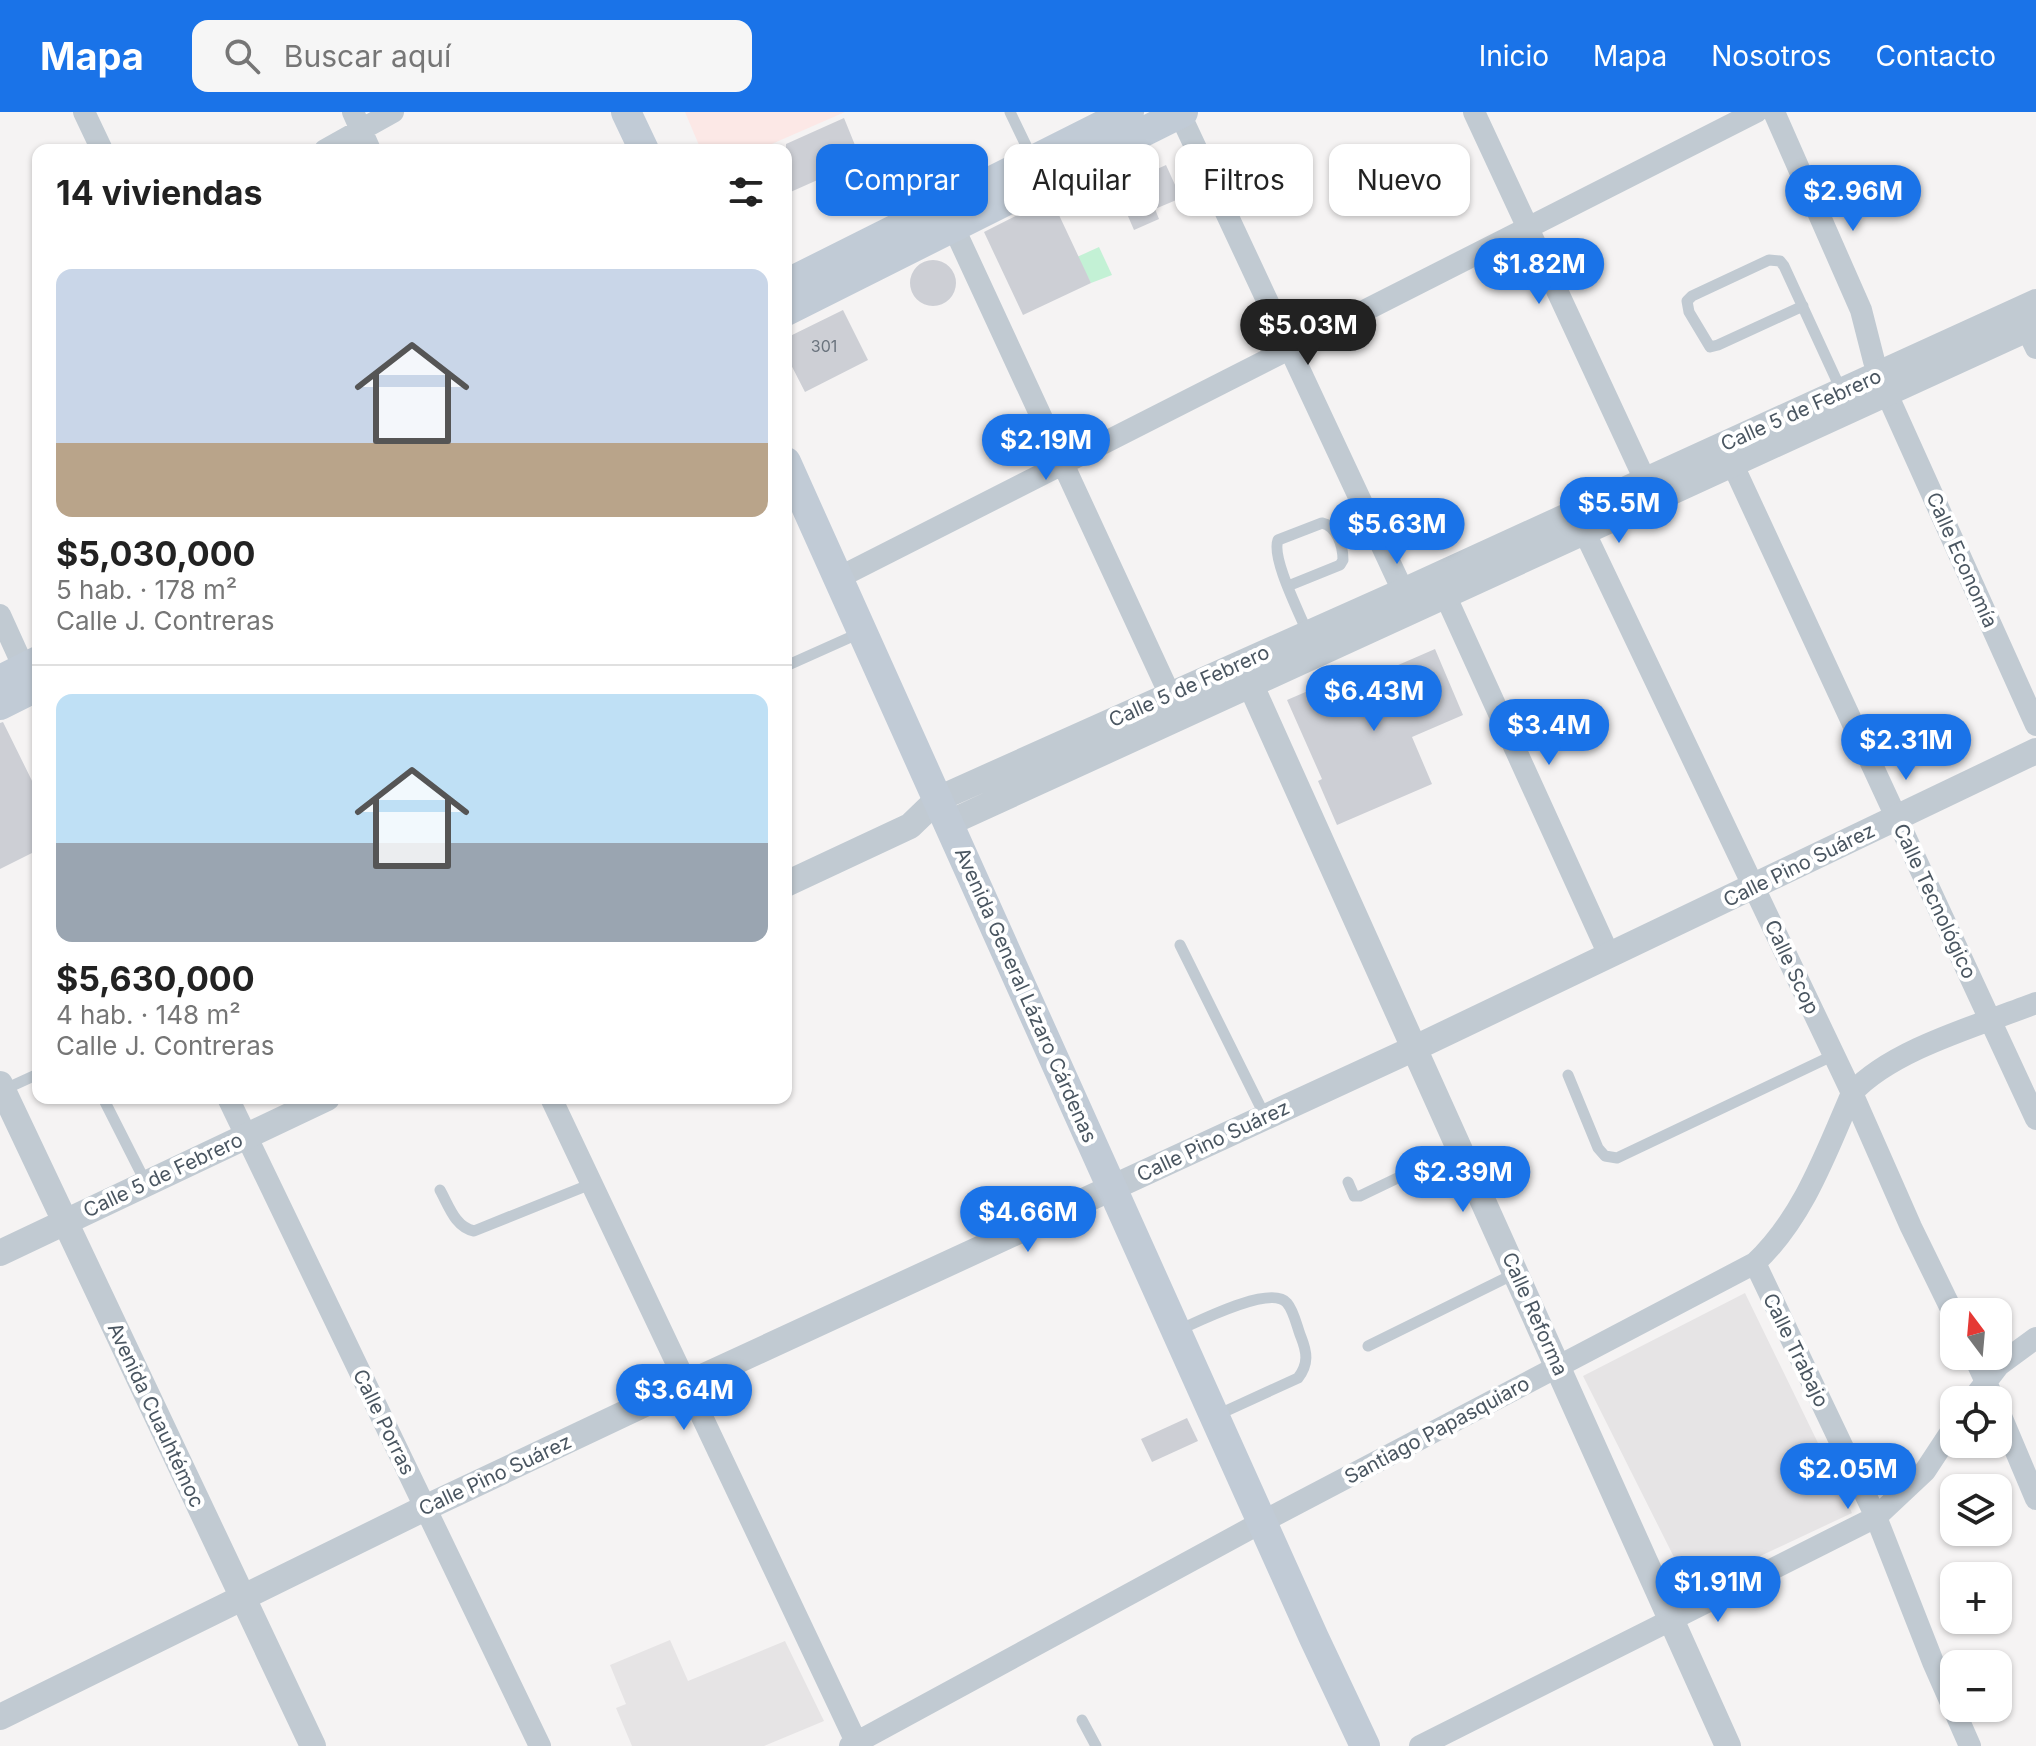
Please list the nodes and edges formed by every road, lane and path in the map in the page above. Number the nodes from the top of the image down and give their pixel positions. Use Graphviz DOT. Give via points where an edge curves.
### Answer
graph roads {
  1 [pos="84,112"];
  2 [pos="393,112"];
  3 [pos="626,112"];
  4 [pos="1010,112"];
  5 [pos="1129,112"];
  6 [pos="1181,112"];
  7 [pos="1474,112"];
  8 [pos="1756,112"];
  9 [pos="1774,112"];
  10 [pos="362,131"];
  11 [pos="99,144"];
  12 [pos="337,144"];
  13 [pos="641,144"];
  14 [pos="1025,144"];
  15 [pos="1065,144"];
  16 [pos="1004,175"];
  17 [pos="953,226"];
  18 [pos="1529,229"];
  19 [pos="792,281"];
  20 [pos="2036,302"];
  21 [pos="1803,306"];
  22 [pos="792,308"];
  23 [pos="2033,334"];
  24 [pos="1291,349"];
  25 [pos="1883,384"];
  26 [pos="1842,392"];
  27 [pos="1063,464"];
  28 [pos="1733,465"];
  29 [pos="792,475"];
  30 [pos="1650,491"];
  31 [pos="1585,533"];
  32 [pos="838,578"];
  33 [pos="1288,586"];
  34 [pos="1403,591"];
  35 [pos="1446,597"];
  36 [pos="0,615"];
  37 [pos="862,631"];
  38 [pos="1312,645"];
  39 [pos="792,663"];
  40 [pos="1246,674"];
  41 [pos="28,680"];
  42 [pos="0,705"];
  43 [pos="1175,706"];
  44 [pos="2036,725"];
  45 [pos="2036,751"];
  46 [pos="944,811"];
  47 [pos="1897,817"];
  48 [pos="792,881"];
  49 [pos="1754,887"];
  50 [pos="1180,945"];
  51 [pos="1609,955"];
  52 [pos="2036,1003"];
  53 [pos="1991,1021"];
  54 [pos="1415,1048"];
  55 [pos="1834,1055"];
  56 [pos="1568,1075"];
  57 [pos="32,1076"];
  58 [pos="1,1087"];
  59 [pos="1852,1093"];
  60 [pos="106,1104"];
  61 [pos="231,1104"];
  62 [pos="314,1104"];
  63 [pos="554,1104"];
  64 [pos="1265,1117"];
  65 [pos="2036,1119"];
  66 [pos="246,1136"];
  67 [pos="1460,1147"];
  68 [pos="1348,1182"];
  69 [pos="146,1184"];
  70 [pos="591,1184"];
  71 [pos="1112,1188"];
  72 [pos="440,1190"];
  73 [pos="65,1222"];
  74 [pos="0,1253"];
  75 [pos="1755,1263"];
  76 [pos="1517,1273"];
  77 [pos="1946,1298"];
  78 [pos="1176,1331"];
  79 [pos="2036,1338"];
  80 [pos="1368,1346"];
  81 [pos="1558,1365"];
  82 [pos="687,1384"];
  83 [pos="1991,1386"];
  84 [pos="1214,1416"];
  85 [pos="2012,1442"];
  86 [pos="1940,1448"];
  87 [pos="2036,1499"];
  88 [pos="425,1508"];
  89 [pos="1876,1517"];
  90 [pos="1262,1522"];
  91 [pos="243,1597"];
  92 [pos="1671,1622"];
  93 [pos="0,1717"];
  94 [pos="1082,1720"];
  95 [pos="855,1745"];
  96 [pos="313,1746"];
  97 [pos="540,1746"];
  98 [pos="1096,1746"];
  99 [pos="1365,1746"];
  100 [pos="1420,1746"];
  101 [pos="1728,1746"];
  102 [pos="1970,1746"];
  1 -- 11 [label="street"];
  2 -- 10 [label="street"];
  3 -- 13 [label="main road"];
  4 -- 14 [label="lane"];
  5 -- 15 [label="main road"];
  6 -- 17 [label="main road"];
  6 -- 24 [label="street"];
  7 -- 18 [label="street"];
  8 -- 18 [label="street"];
  9 -- 25 [label="street, Calle Economía" via="1861,310"];
  10 -- 12 [label="street"];
  16 -- 19 [label="main road"];
  17 -- 22 [label="main road"];
  17 -- 27 [label="street"];
  18 -- 24 [label="street"];
  18 -- 30 [label="street"];
  20 -- 25 [label="street, Calle 5 de Febrero"];
  21 -- 21 [label="lane" via="1710,347 1687,301 1775,259 1784,266"];
  21 -- 26 [label="lane"];
  23 -- 25 [label="street, Calle 5 de Febrero"];
  24 -- 27 [label="street"];
  24 -- 34 [label="street"];
  25 -- 26 [label="street, Calle 5 de Febrero"];
  25 -- 28 [label="street, Calle 5 de Febrero"];
  25 -- 44 [label="street, Calle Economía"];
  26 -- 30 [label="street, Calle 5 de Febrero"];
  27 -- 32 [label="street"];
  27 -- 43 [label="street"];
  28 -- 30 [label="street, Calle 5 de Febrero"];
  28 -- 47 [label="street, Calle Tecnológico"];
  29 -- 32 [label="main road, Avenida General Lázaro Cárdenas"];
  30 -- 31 [label="street, Calle 5 de Febrero"];
  30 -- 34 [label="street, Calle 5 de Febrero"];
  31 -- 35 [label="street, Calle 5 de Febrero"];
  31 -- 49 [label="street, Calle Scop"];
  32 -- 37 [label="main road, Avenida General Lázaro Cárdenas"];
  33 -- 33 [label="lane" via="1340,565 1343,553 1332,527 1322,523 1278,540 1275,548"];
  33 -- 38 [label="lane"];
  34 -- 38 [label="street, Calle 5 de Febrero"];
  35 -- 38 [label="street, Calle 5 de Febrero"];
  35 -- 51 [label="street"];
  36 -- 41 [label="street"];
  37 -- 39 [label="lane"];
  37 -- 46 [label="main road, Avenida General Lázaro Cárdenas"];
  38 -- 40 [label="street, Calle 5 de Febrero"];
  40 -- 43 [label="street, Calle 5 de Febrero"];
  40 -- 54 [label="street, Calle Reforma"];
  41 -- 42 [label="main road"];
  43 -- 46 [label="street, Calle 5 de Febrero"];
  45 -- 47 [label="street, Calle Pino Suárez"];
  46 -- 48 [label="street, Calle 5 de Febrero"];
  46 -- 71 [label="main road, Avenida General Lázaro Cárdenas"];
  47 -- 49 [label="street, Calle Pino Suárez"];
  47 -- 53 [label="street, Calle Tecnológico"];
  49 -- 51 [label="street, Calle Pino Suárez"];
  49 -- 55 [label="street, Calle Scop"];
  50 -- 64 [label="lane"];
  51 -- 54 [label="street, Calle Pino Suárez"];
  52 -- 53 [label="street, Santiago Papasquiaro"];
  53 -- 59 [label="street, Santiago Papasquiaro" via="1899,1059"];
  53 -- 65 [label="street, Calle Tecnológico"];
  54 -- 64 [label="street, Calle Pino Suárez"];
  54 -- 67 [label="street, Calle Reforma"];
  55 -- 56 [label="lane" via="1617,1158 1598,1148"];
  55 -- 59 [label="street, Calle Scop"];
  57 -- 58 [label="lane"];
  58 -- 73 [label="street, Avenida Cuauhtémoc"];
  59 -- 75 [label="street, Santiago Papasquiaro" via="1799,1208"];
  59 -- 77 [label="street, Calle Scop"];
  60 -- 69 [label="lane"];
  61 -- 66 [label="street, Calle Porras"];
  62 -- 66 [label="street, Calle 5 de Febrero"];
  63 -- 70 [label="street"];
  64 -- 71 [label="street, Calle Pino Suárez"];
  66 -- 69 [label="street, Calle 5 de Febrero"];
  66 -- 88 [label="street, Calle Porras"];
  67 -- 68 [label="lane" via="1360,1196 1354,1196"];
  67 -- 76 [label="street, Calle Reforma"];
  69 -- 73 [label="street, Calle 5 de Febrero"];
  70 -- 72 [label="lane" via="474,1231 456,1220"];
  70 -- 82 [label="street"];
  71 -- 78 [label="main road, Avenida General Lázaro Cárdenas"];
  71 -- 82 [label="street, Calle Pino Suárez"];
  73 -- 74 [label="street, Calle 5 de Febrero"];
  73 -- 91 [label="street, Avenida Cuauhtémoc"];
  75 -- 81 [label="street, Santiago Papasquiaro"];
  75 -- 89 [label="street, Calle Trabajo"];
  76 -- 80 [label="lane"];
  76 -- 81 [label="street, Calle Reforma"];
  78 -- 84 [label="main road, Avenida General Lázaro Cárdenas"];
  78 -- 84 [label="lane" via="1260,1297 1288,1303 1306,1350 1302,1373"];
  79 -- 83 [label="street" via="1999,1365"];
  81 -- 90 [label="street, Santiago Papasquiaro"];
  81 -- 92 [label="street, Calle Reforma"];
  82 -- 88 [label="street, Calle Pino Suárez"];
  82 -- 95 [label="street"];
  84 -- 90 [label="main road, Avenida General Lázaro Cárdenas"];
  85 -- 87 [label="street"];
  86 -- 89 [label="street" via="1925,1471"];
  88 -- 91 [label="street, Calle Pino Suárez"];
  88 -- 97 [label="street, Calle Porras"];
  89 -- 92 [label="street"];
  89 -- 102 [label="street, Calle Trabajo"];
  90 -- 95 [label="street, Santiago Papasquiaro"];
  90 -- 99 [label="main road, Avenida General Lázaro Cárdenas"];
  91 -- 93 [label="street, Calle Pino Suárez"];
  91 -- 96 [label="street, Avenida Cuauhtémoc"];
  92 -- 100 [label="street"];
  92 -- 101 [label="street, Calle Reforma"];
  94 -- 98 [label="lane"];
}
